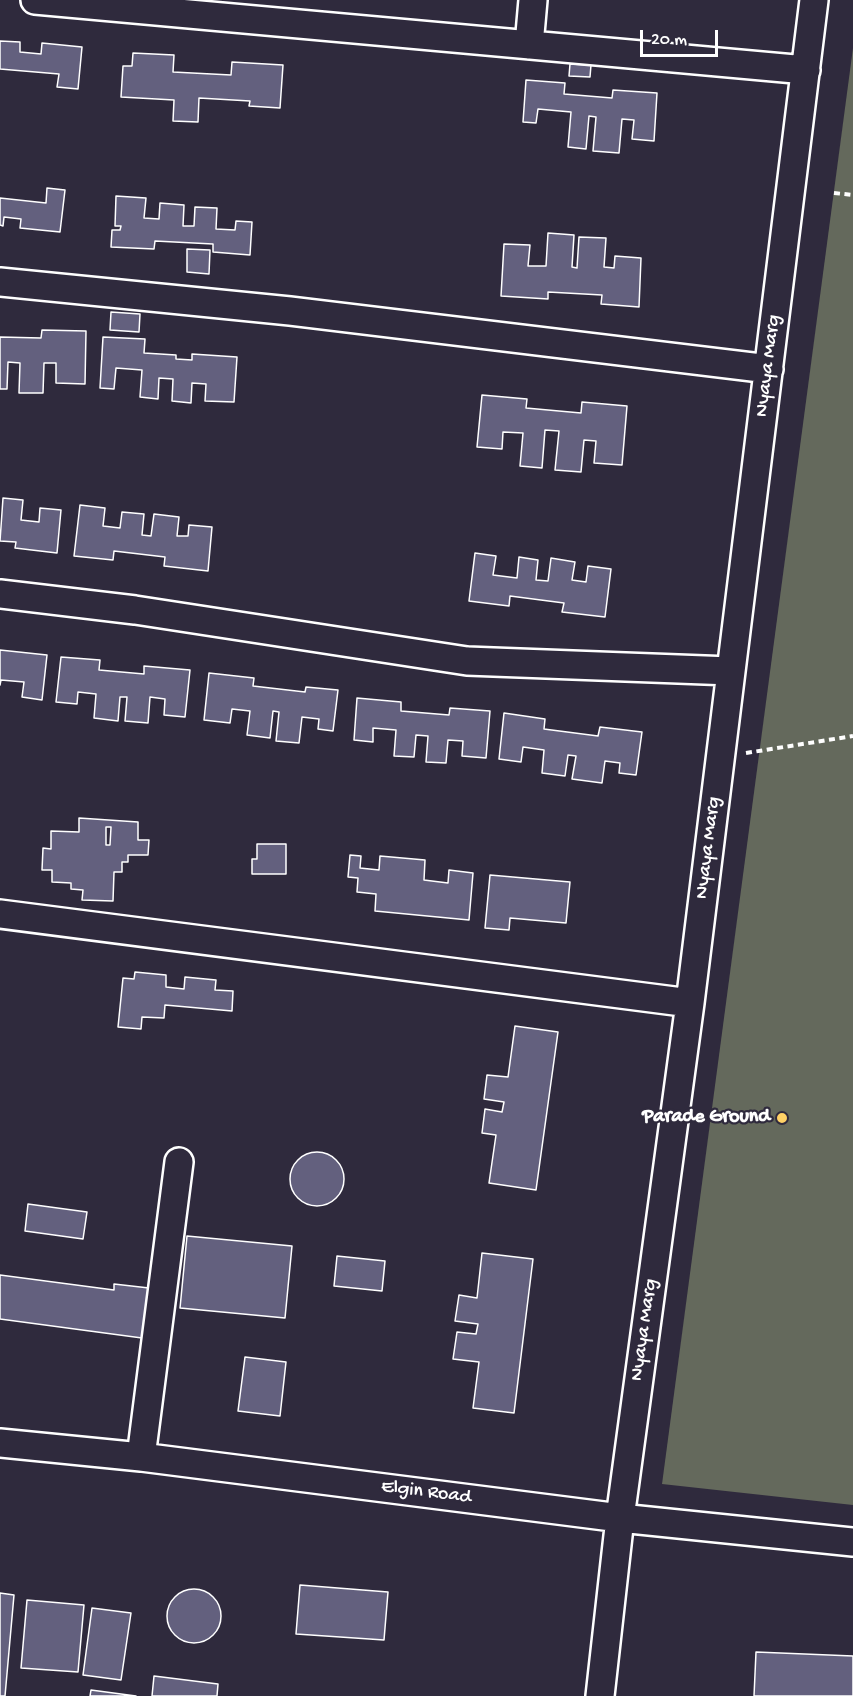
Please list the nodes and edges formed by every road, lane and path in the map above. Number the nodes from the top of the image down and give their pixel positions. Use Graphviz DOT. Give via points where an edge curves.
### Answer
graph roads {
  1 [pos="35,0"];
  2 [pos="533,0"];
  3 [pos="814,0"];
  4 [pos="529,45"];
  5 [pos="806,70"];
  6 [pos="834,193"];
  7 [pos="853,195"];
  8 [pos="0,282"];
  9 [pos="769,369"];
  10 [pos="0,594"];
  11 [pos="731,671"];
  12 [pos="853,736"];
  13 [pos="721,753"];
  14 [pos="0,914"];
  15 [pos="690,1003"];
  16 [pos="180,1162"];
  17 [pos="0,1443"];
  18 [pos="141,1457"];
  19 [pos="620,1518"];
  20 [pos="853,1542"];
  21 [pos="600,1696"];
  1 -- 4 [label="street"];
  2 -- 4 [label="street"];
  3 -- 5 [label="street, Nyaya Marg"];
  4 -- 5 [label="street"];
  5 -- 9 [label="street, Nyaya Marg"];
  6 -- 7 [label="path"];
  8 -- 9 [label="street" via="290,311"];
  9 -- 11 [label="street, Nyaya Marg"];
  10 -- 11 [label="street" via="135,610 467,661"];
  11 -- 13 [label="street, Nyaya Marg"];
  12 -- 13 [label="path" via="759,753"];
  13 -- 15 [label="street, Nyaya Marg"];
  14 -- 15 [label="street"];
  15 -- 19 [label="street, Nyaya Marg"];
  16 -- 18 [label="street"];
  17 -- 18 [label="street, Elgin Road"];
  18 -- 19 [label="street, Elgin Road"];
  19 -- 20 [label="street, Elgin Road"];
  19 -- 21 [label="street, Nyaya Marg"];
}
